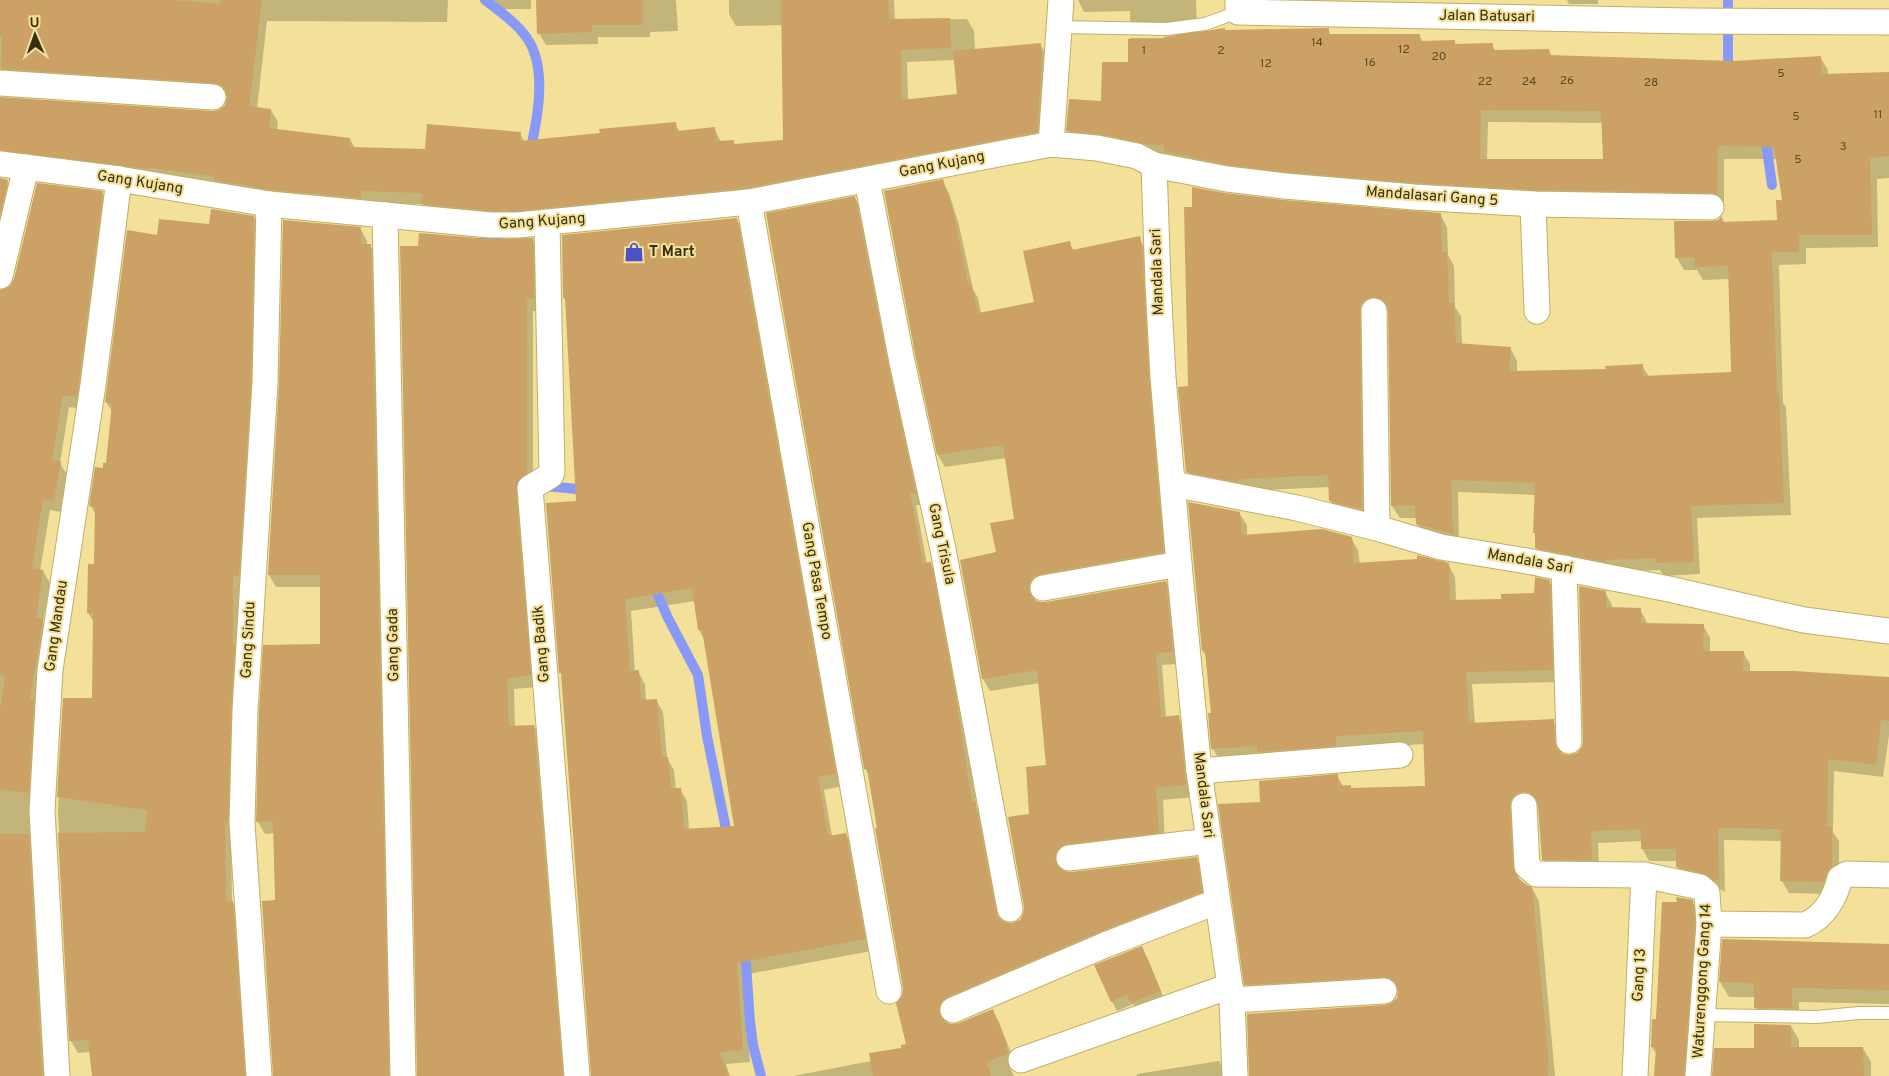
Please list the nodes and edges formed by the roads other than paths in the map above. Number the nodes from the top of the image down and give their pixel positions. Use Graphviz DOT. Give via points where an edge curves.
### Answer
graph roads {
  1 [pos="1061,0"];
  2 [pos="1238,6"];
  3 [pos="1889,22"];
  4 [pos="1059,27"];
  5 [pos="0,83"];
  6 [pos="214,97"];
  7 [pos="1052,144"];
  8 [pos="0,164"];
  9 [pos="1154,165"];
  10 [pos="26,167"];
  11 [pos="119,180"];
  12 [pos="867,180"];
  13 [pos="749,202"];
  14 [pos="270,204"];
  15 [pos="1534,204"];
  16 [pos="1711,207"];
  17 [pos="385,215"];
  18 [pos="547,223"];
  19 [pos="0,276"];
  20 [pos="1374,311"];
  21 [pos="1537,311"];
  22 [pos="1173,484"];
  23 [pos="1378,528"];
  24 [pos="1179,564"];
  25 [pos="1564,568"];
  26 [pos="1043,588"];
  27 [pos="1889,631"];
  28 [pos="1569,741"];
  29 [pos="1400,755"];
  30 [pos="1199,771"];
  31 [pos="1524,806"];
  32 [pos="1209,841"];
  33 [pos="1069,858"];
  34 [pos="1644,875"];
  35 [pos="1889,875"];
  36 [pos="1216,902"];
  37 [pos="1010,909"];
  38 [pos="1709,924"];
  39 [pos="1384,990"];
  40 [pos="889,991"];
  41 [pos="1231,993"];
  42 [pos="953,1010"];
  43 [pos="1889,1012"];
  44 [pos="1702,1015"];
  45 [pos="1021,1060"];
  46 [pos="57,1076"];
  47 [pos="259,1076"];
  48 [pos="403,1076"];
  49 [pos="577,1076"];
  50 [pos="1235,1076"];
  51 [pos="1635,1076"];
  52 [pos="1698,1076"];
  1 -- 4 [label="street"];
  2 -- 3 [label="street, Jalan Batusari" via="1690,21"];
  2 -- 4 [label="lane" via="1205,24 1167,29"];
  4 -- 7 [label="street"];
  5 -- 6 [label="street"];
  7 -- 9 [label="street" via="1137,156"];
  7 -- 12 [label="street, Gang Kujang"];
  8 -- 10 [label="street, Gang Kujang"];
  9 -- 15 [label="street, Mandalasari Gang 5" via="1284,186"];
  9 -- 22 [label="street, Mandala Sari" via="1162,358"];
  10 -- 11 [label="street, Gang Kujang"];
  10 -- 19 [label="street"];
  11 -- 14 [label="street, Gang Kujang"];
  11 -- 46 [label="street, Gang Mandau" via="93,385 50,670 42,811"];
  12 -- 13 [label="street, Gang Kujang"];
  12 -- 37 [label="street, Gang Trisula" via="943,549"];
  13 -- 18 [label="street, Gang Kujang"];
  13 -- 40 [label="street, Gang Pasa Tempo"];
  14 -- 17 [label="street, Gang Kujang"];
  14 -- 47 [label="street, Gang Sindu" via="265,384 245,711 242,823"];
  15 -- 16 [label="street, Mandalasari Gang 5"];
  15 -- 21 [label="street"];
  17 -- 18 [label="street, Gang Kujang" via="490,225"];
  17 -- 48 [label="street, Gang Gada"];
  18 -- 49 [label="street, Gang Badik" via="551,475 530,488"];
  20 -- 23 [label="street"];
  22 -- 23 [label="street, Mandala Sari" via="1297,508"];
  22 -- 24 [label="street, Mandala Sari"];
  23 -- 25 [label="street, Mandala Sari" via="1441,547"];
  24 -- 26 [label="street"];
  24 -- 30 [label="street, Mandala Sari"];
  25 -- 27 [label="street, Mandala Sari" via="1804,620"];
  25 -- 28 [label="street"];
  29 -- 30 [label="street"];
  30 -- 32 [label="street, Mandala Sari"];
  31 -- 34 [label="street, Waturenggong Gang 14" via="1527,866 1536,874"];
  32 -- 33 [label="street"];
  32 -- 36 [label="street, Mandala Sari"];
  34 -- 38 [label="street, Waturenggong Gang 14" via="1700,886 1707,893"];
  34 -- 51 [label="street, Gang 13"];
  35 -- 38 [label="street" via="1847,874 1840,878 1829,906 1805,925"];
  36 -- 41 [label="street, Mandala Sari"];
  36 -- 42 [label="street"];
  38 -- 44 [label="street, Waturenggong Gang 14"];
  39 -- 41 [label="street"];
  41 -- 45 [label="street"];
  41 -- 50 [label="street, Mandala Sari"];
  43 -- 44 [label="lane" via="1817,1017"];
  44 -- 52 [label="street, Waturenggong Gang 14"];
}
